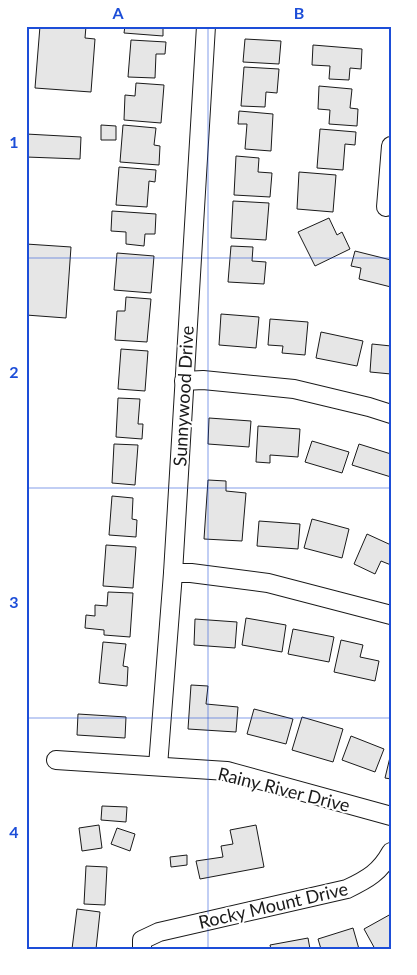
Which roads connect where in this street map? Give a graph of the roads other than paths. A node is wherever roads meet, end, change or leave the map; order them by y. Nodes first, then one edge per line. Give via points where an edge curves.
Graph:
1 (206, 26) edge
2 (391, 146) edge
3 (386, 207) dead end
4 (184, 381) junction
5 (391, 414) edge
6 (173, 573) junction
7 (391, 616) edge
8 (56, 760) dead end
9 (158, 766) junction
10 (391, 816) edge
11 (391, 852) edge
12 (142, 944) edge

1 - 4 street, Sunnywood Drive
2 - 3 street
4 - 5 street via 294,389
4 - 6 street, Sunnywood Drive
6 - 7 street via 268,583
6 - 9 street, Sunnywood Drive
8 - 9 street, Rainy River Drive
9 - 10 street, Rainy River Drive via 228,772
11 - 12 street, Rocky Mount Drive via 373,874 348,890 159,932

